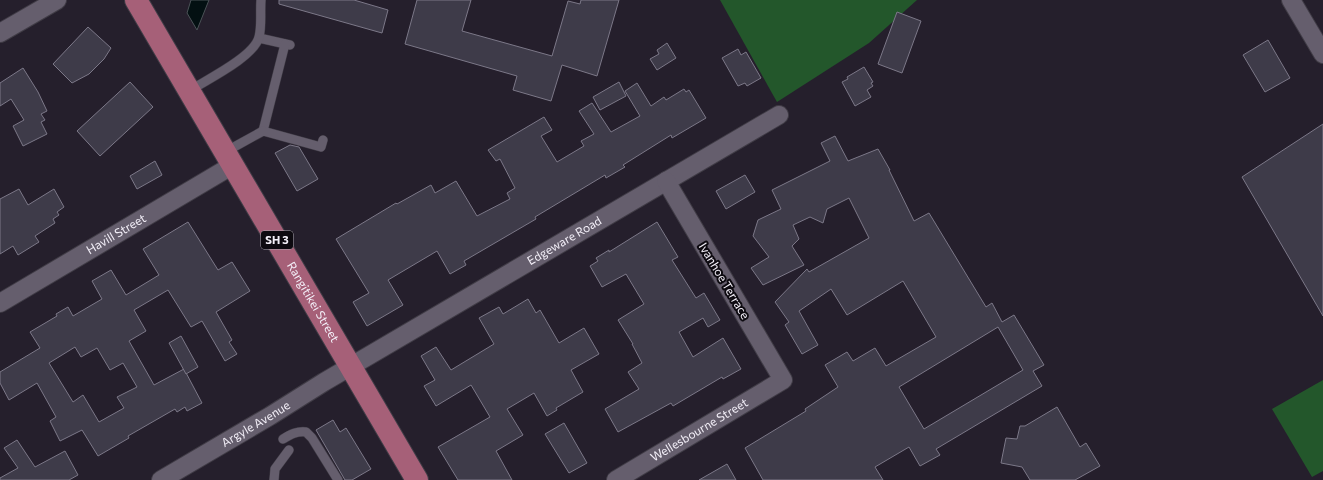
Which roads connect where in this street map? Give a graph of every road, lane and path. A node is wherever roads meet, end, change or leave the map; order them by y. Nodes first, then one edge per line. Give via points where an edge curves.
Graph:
1 (57, 0) edge
2 (136, 0) edge
3 (261, 0) edge
4 (1291, 0) edge
5 (0, 33) edge
6 (259, 38) junction
7 (1323, 54) edge
8 (189, 91) junction
9 (779, 115) dead end
10 (263, 130) junction
11 (323, 140) dead end
12 (229, 159) junction
13 (666, 181) junction
14 (0, 303) edge
15 (351, 367) junction
16 (782, 380) joint
17 (283, 439) dead end
18 (289, 450) dead end
19 (160, 480) edge
20 (274, 480) edge
21 (338, 480) edge
22 (417, 480) edge
23 (616, 480) edge

1 - 5 street
2 - 8 highway, Rangitikei Street / SH 3
3 - 6 lane
4 - 7 street
6 - 8 lane via 245,56
6 - 10 lane via 287,44
8 - 12 highway, Rangitikei Street / SH 3
9 - 13 street, Edgeware Road
10 - 11 lane via 286,134 321,147
10 - 12 lane
12 - 14 street, Havill Street
12 - 15 highway, Rangitikei Street / SH 3
13 - 15 street, Edgeware Road
13 - 16 street, Ivanhoe Terrace
15 - 19 street, Argyle Avenue
15 - 22 highway, Rangitikei Street / SH 3
16 - 23 street, Wellesbourne Street
17 - 21 lane via 306,432
18 - 20 lane via 275,469

